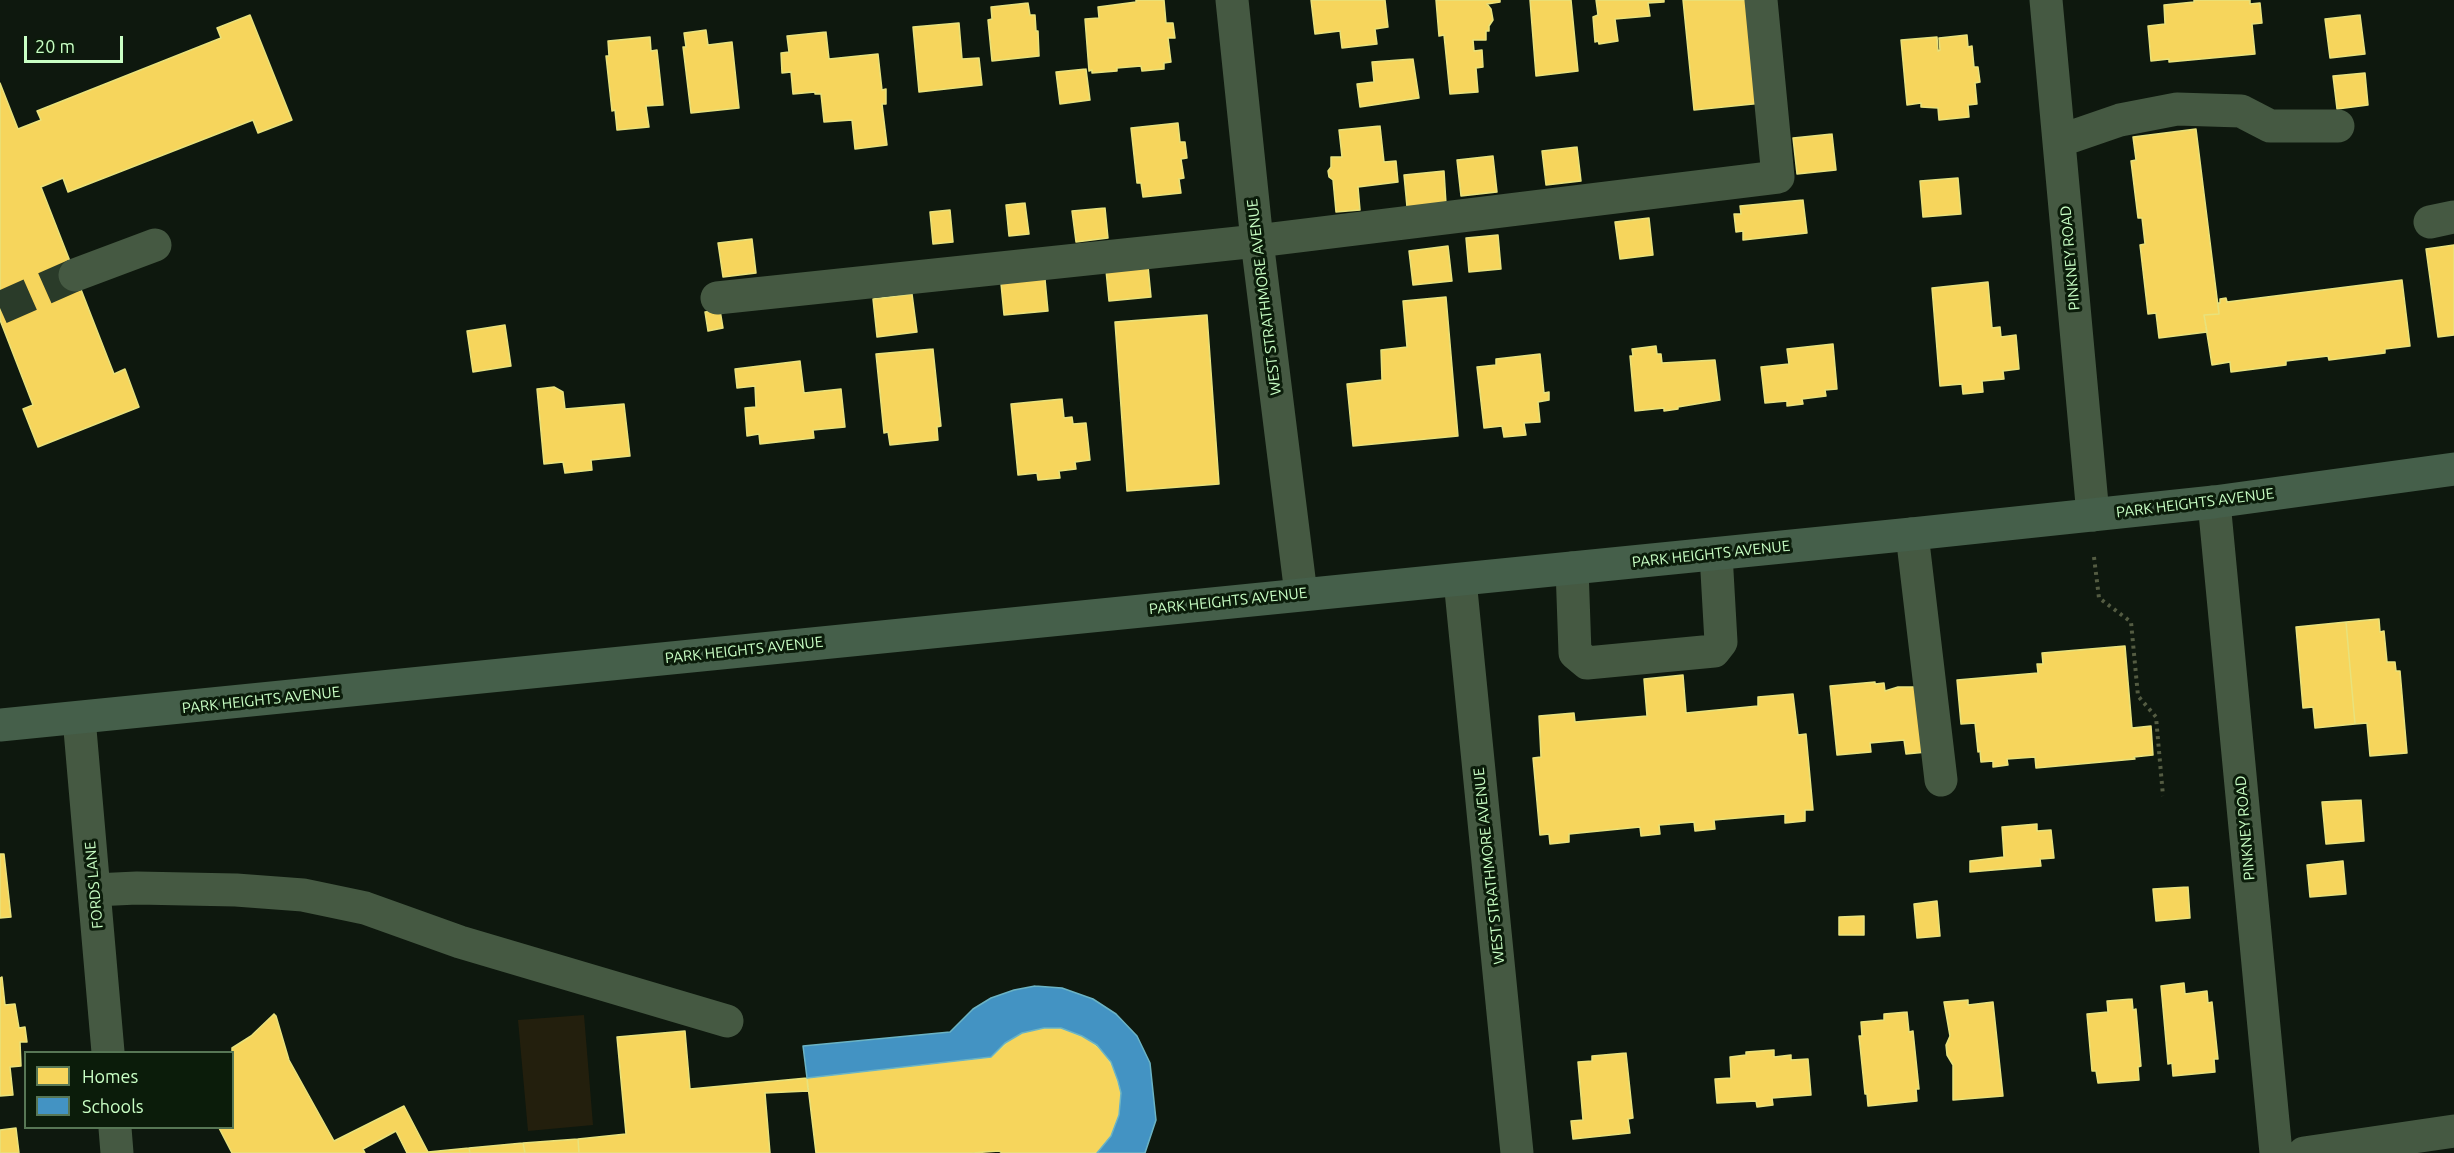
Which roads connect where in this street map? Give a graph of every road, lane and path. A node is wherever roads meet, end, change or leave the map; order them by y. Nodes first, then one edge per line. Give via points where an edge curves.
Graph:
1 (1232, 0) edge
2 (1761, 0) edge
3 (2046, 0) edge
4 (2338, 126) dead end
5 (2059, 141) junction
6 (1257, 241) junction
7 (155, 245) dead end
8 (75, 275) tunnel mouth
9 (717, 298) dead end
10 (2454, 469) edge
11 (2214, 502) junction
12 (2093, 515) junction
13 (1912, 534) junction
14 (1716, 554) junction
15 (2094, 557) dead end
16 (1572, 568) junction
17 (1460, 580) junction
18 (1301, 594) junction
19 (79, 718) junction
20 (0, 725) edge
21 (1941, 780) dead end
22 (2163, 796) dead end
23 (94, 890) junction
24 (727, 1021) dead end
25 (108, 1051) edge
26 (115, 1129) edge
27 (2454, 1131) edge
28 (117, 1153) edge
29 (1517, 1153) edge
30 (2276, 1153) edge
31 (2304, 1153) edge

1 - 6 street, WEST STRATHMORE AVENUE
2 - 6 street via 1778,177
3 - 5 street, PINKNEY ROAD
4 - 5 street via 2270,126 2241,111 2177,110 2120,120
5 - 12 street, PINKNEY ROAD
6 - 9 street
6 - 18 street, WEST STRATHMORE AVENUE
7 - 8 street
10 - 11 main road, PARK HEIGHTS AVENUE
11 - 12 main road, PARK HEIGHTS AVENUE
11 - 30 street, PINKNEY ROAD
12 - 13 main road, PARK HEIGHTS AVENUE
13 - 14 main road, PARK HEIGHTS AVENUE
13 - 21 street
14 - 16 main road, PARK HEIGHTS AVENUE
14 - 16 street via 1721,642 1714,651 1587,663 1575,653
15 - 22 path via 2098,598 2131,622 2138,696 2156,717
16 - 17 main road, PARK HEIGHTS AVENUE
17 - 18 main road, PARK HEIGHTS AVENUE
17 - 29 street, WEST STRATHMORE AVENUE
18 - 19 main road, PARK HEIGHTS AVENUE
19 - 20 main road, PARK HEIGHTS AVENUE
19 - 23 street, FORDS LANE
23 - 24 street via 236,890 303,895 365,908 460,942
23 - 25 street, FORDS LANE
26 - 28 street
27 - 31 street

